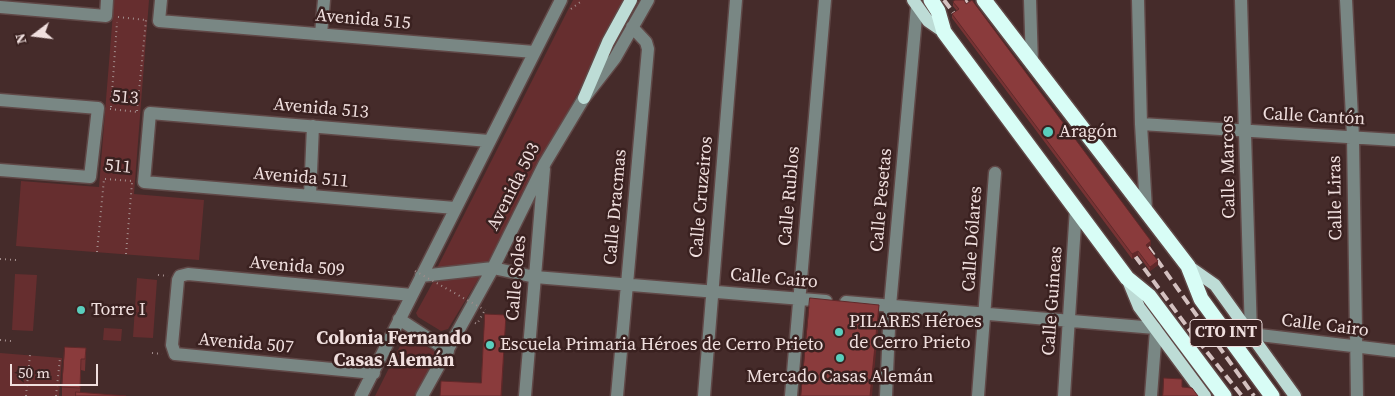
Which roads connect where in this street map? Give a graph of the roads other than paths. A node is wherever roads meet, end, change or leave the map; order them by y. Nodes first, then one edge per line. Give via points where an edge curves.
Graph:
1 (107, 0) edge
2 (161, 0) edge
3 (324, 0) edge
4 (561, 0) edge
5 (631, 0) edge
6 (648, 0) edge
7 (736, 0) edge
8 (825, 0) edge
9 (984, 0) edge
10 (1030, 0) edge
11 (1138, 0) edge
12 (1241, 0) edge
13 (1346, 0) edge
14 (920, 2) edge
15 (0, 7) edge
16 (632, 27) junction
17 (321, 34) junction
18 (534, 52) junction
19 (1032, 64) junction
20 (584, 98) junction
21 (0, 100) edge
22 (1141, 124) junction
23 (313, 126) junction
24 (1246, 131) junction
25 (1353, 137) junction
26 (1395, 140) edge
27 (490, 141) junction
28 (545, 162) junction
29 (0, 170) edge
30 (995, 173) dead end
31 (138, 182) joint
32 (310, 196) junction
33 (455, 208) junction
34 (1076, 208) junction
35 (1146, 209) junction
36 (1188, 266) junction
37 (493, 268) junction
38 (418, 273) junction
39 (535, 277) junction
40 (1128, 278) junction
41 (626, 284) junction
42 (712, 292) junction
43 (412, 295) junction
44 (798, 299) junction
45 (890, 306) junction
46 (984, 315) junction
47 (399, 319) junction
48 (1070, 322) junction
49 (1156, 329) junction
50 (1251, 334) junction
51 (1355, 348) junction
52 (448, 351) junction
53 (1395, 351) edge
54 (175, 354) joint
55 (374, 373) junction
56 (431, 382) junction
57 (360, 396) edge
58 (422, 396) edge
59 (430, 396) edge
60 (525, 396) edge
61 (617, 396) edge
62 (704, 396) edge
63 (791, 396) edge
64 (886, 396) edge
65 (978, 396) edge
66 (1064, 396) edge
67 (1151, 396) edge
68 (1205, 396) edge
69 (1224, 396) edge
70 (1272, 396) edge
71 (1295, 396) edge
72 (1357, 396) edge

1 - 15 street via 112,17
2 - 17 street, Avenida 515 via 159,21
3 - 17 street
4 - 18 street
5 - 20 main road via 608,42
6 - 16 street, Avenida 503
7 - 42 street, Calle Cruzeiros
8 - 44 street, Calle Rublos
9 - 19 highway, CTO INT
10 - 19 street
11 - 22 street
12 - 24 street, Calle Marcos
13 - 25 street, Calle Liras
14 - 34 highway, CTO INT via 938,11 944,32
14 - 45 street, Calle Pesetas
16 - 20 street, Avenida 503 via 615,58
16 - 41 street, Calle Dracmas via 648,49
17 - 18 street, Avenida 515
18 - 27 street
19 - 35 highway, CTO INT
20 - 28 street, Avenida 503
21 - 29 street via 104,109 90,177
22 - 24 street, Calle Cantón
22 - 35 street
23 - 27 street, Avenida 513
23 - 31 street, Avenida 513 via 150,113
23 - 32 street
24 - 25 street, Calle Cantón
24 - 50 street, Calle Marcos
25 - 26 street, Calle Cantón
25 - 51 street, Calle Liras
27 - 33 street
28 - 37 street, Avenida 503
28 - 39 street, Calle Soles
30 - 46 street, Calle Dólares
31 - 32 street, Avenida 511
32 - 33 street, Avenida 511
33 - 38 street
34 - 40 highway, CTO INT
34 - 48 street, Calle Guineas
35 - 36 highway, CTO INT
36 - 50 main road, CTO INT via 1215,285
36 - 70 highway, CTO INT via 1201,299
37 - 38 street, Calle Cairo
37 - 39 street, Calle Cairo
37 - 52 street, Avenida 503
38 - 43 street
39 - 41 street, Calle Cairo
39 - 60 street, Calle Soles
40 - 49 main road, CTO INT via 1139,307
40 - 69 highway, CTO INT via 1149,296
41 - 42 street, Calle Cairo
41 - 61 street, Calle Dracmas
42 - 44 street, Calle Cairo
42 - 62 street, Calle Cruzeiros
43 - 47 street
43 - 54 street, Avenida 509 via 188,274 180,276 177,284 172,345
44 - 45 street, Calle Cairo
44 - 63 street, Calle Rublos
45 - 46 street, Calle Cairo
45 - 64 street, Calle Pesetas
46 - 48 street, Calle Cairo
46 - 65 street, Calle Dólares
47 - 52 street
47 - 55 street
48 - 49 street, Calle Cairo
48 - 66 street, Calle Guineas
49 - 67 street
49 - 68 main road, CTO INT
50 - 51 street, Calle Cairo
50 - 71 main road, CTO INT
51 - 53 street, Calle Cairo
51 - 72 street, Calle Liras
52 - 56 street, Avenida 503
54 - 55 street, Avenida 507
55 - 57 street
56 - 58 street, Avenida 503
56 - 59 street

